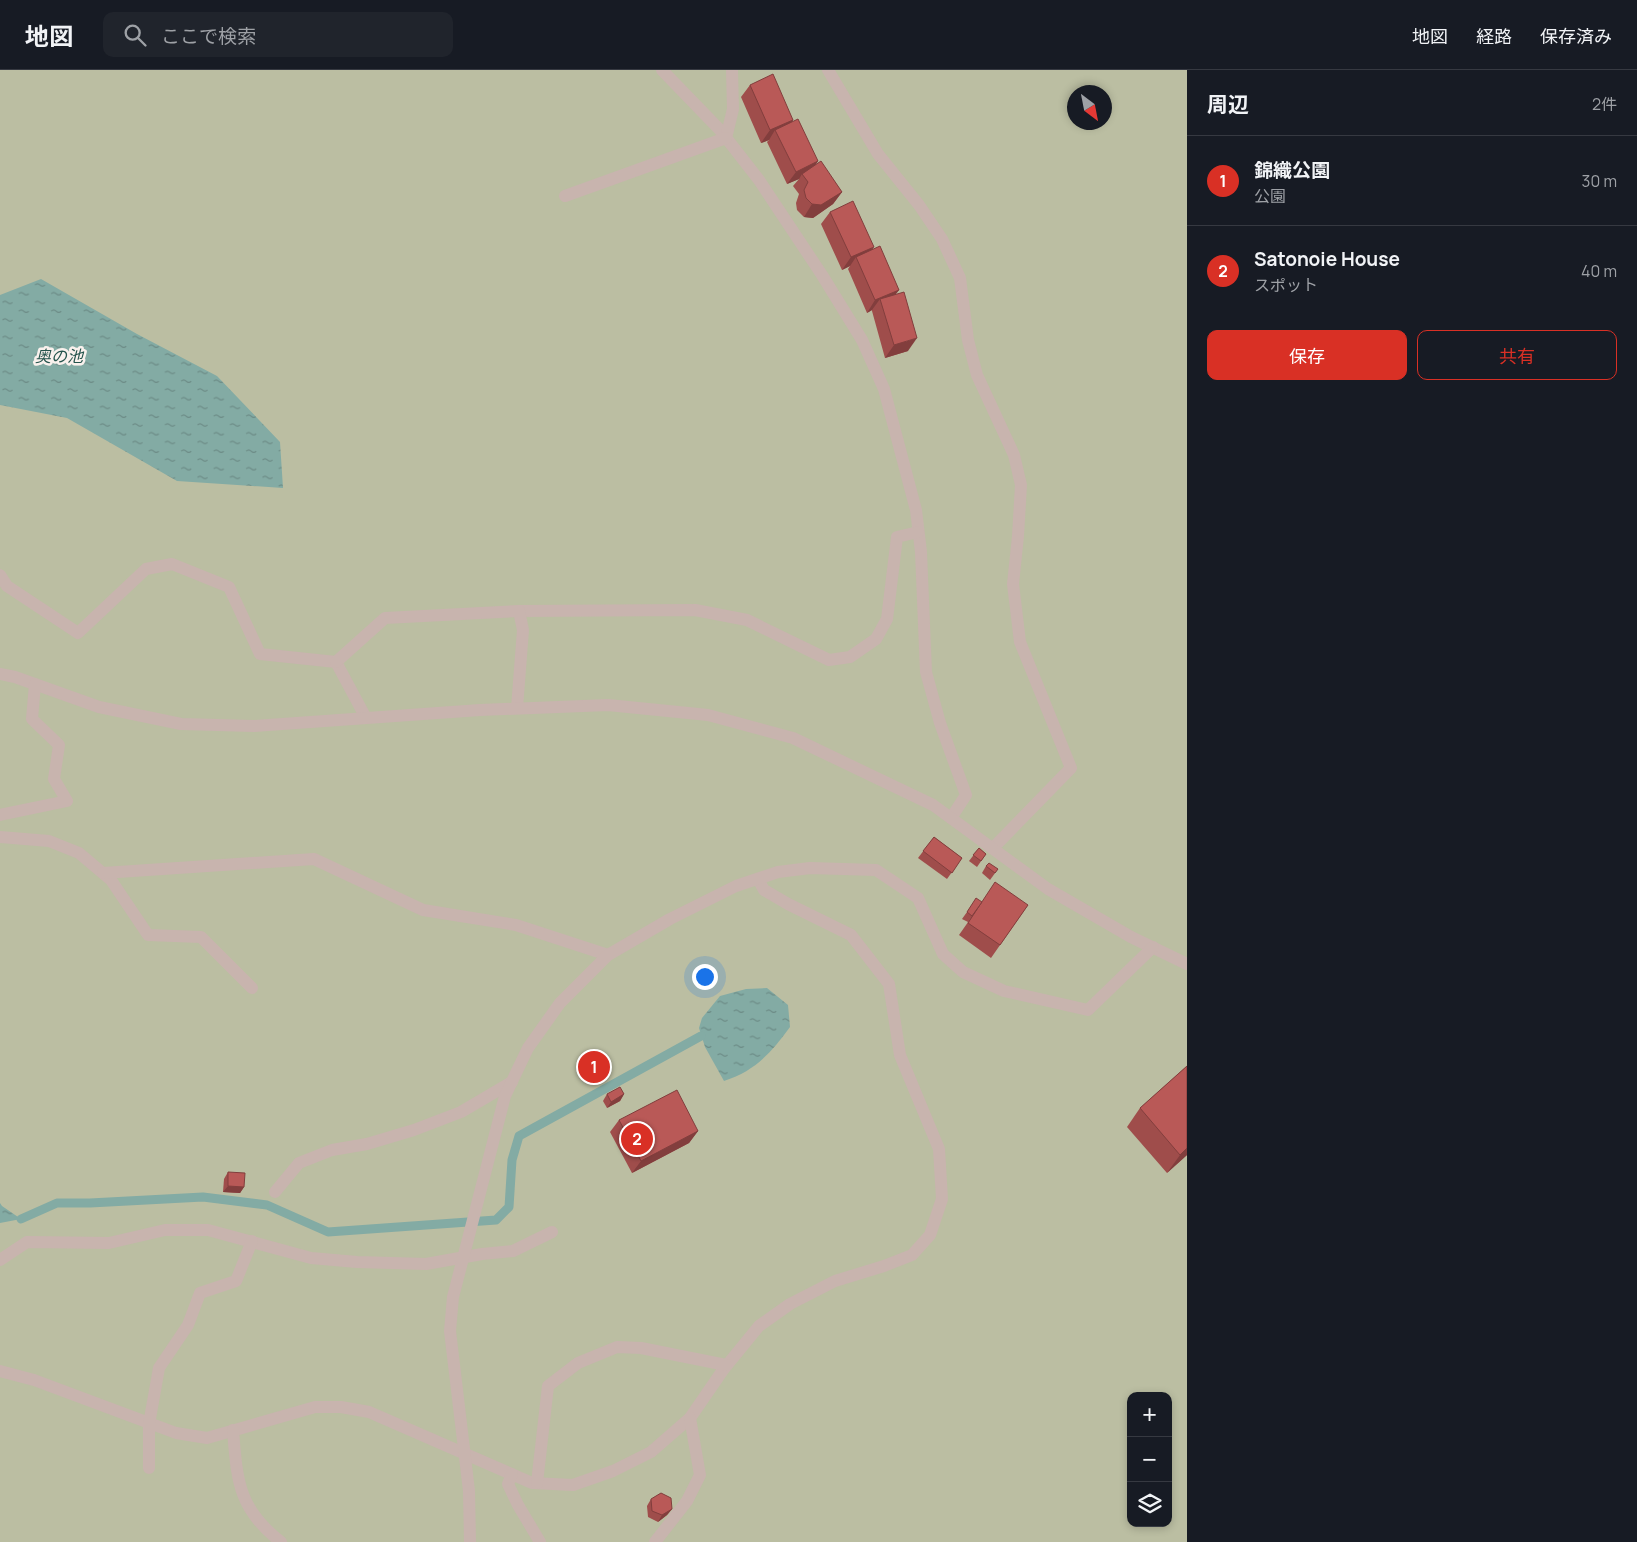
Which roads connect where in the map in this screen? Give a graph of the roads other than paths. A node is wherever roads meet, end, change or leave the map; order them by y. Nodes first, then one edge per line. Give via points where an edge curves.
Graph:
1 (662, 70) edge
2 (732, 70) edge
3 (828, 70) edge
4 (726, 138) junction
5 (565, 196) dead end
6 (918, 532) junction
7 (0, 575) edge
8 (519, 611) junction
9 (336, 662) junction
10 (0, 674) edge
11 (35, 684) junction
12 (517, 708) junction
13 (366, 718) junction
14 (0, 815) edge
15 (951, 818) junction
16 (0, 838) edge
17 (992, 848) junction
18 (103, 874) junction
19 (758, 879) junction
20 (1153, 947) junction
21 (608, 955) junction
22 (1187, 964) edge
23 (252, 988) dead end
24 (512, 1082) junction
25 (275, 1192) dead end
26 (552, 1232) dead end
27 (252, 1241) junction
28 (463, 1258) junction
29 (0, 1260) edge
30 (726, 1365) junction
31 (0, 1371) edge
32 (690, 1418) junction
33 (149, 1424) junction
34 (233, 1430) junction
35 (464, 1454) junction
36 (149, 1468) dead end
37 (512, 1474) junction
38 (537, 1483) junction
39 (281, 1542) edge
40 (470, 1542) edge
41 (540, 1542) edge
42 (655, 1542) edge

1 - 4 street
2 - 4 street via 733,109
3 - 17 street via 878,154 942,239 960,278 968,340 977,375 1014,455 1021,486 1013,584 1020,642 1070,768
4 - 5 street
4 - 6 street via 759,180 862,340 884,389 916,510
6 - 8 street via 897,537 887,619 876,639 850,657 829,660 747,620 695,610
6 - 15 street via 926,672 966,795
7 - 9 street via 7,586 78,633 146,569 172,564 229,587 260,654
8 - 9 street via 385,618
8 - 12 street via 523,630
9 - 13 street
10 - 11 street
11 - 13 street via 99,708 181,724 254,726
11 - 14 street via 32,719 59,745 54,779 67,801
12 - 13 street
12 - 15 street via 608,705 708,715 793,738 933,805
15 - 17 street
16 - 18 street via 49,841 78,853
17 - 20 street via 1048,889
18 - 21 street via 314,859 423,910 516,925
18 - 23 street via 111,880 148,935 201,937
19 - 20 street via 778,872 810,868 876,870 918,898 943,954 963,972 1004,991 1088,1010
19 - 21 street via 736,886 670,919
19 - 30 street via 764,890 851,935 890,984 900,1055 939,1149 942,1199 930,1235 912,1255 835,1281 790,1304 759,1326
20 - 22 street
21 - 24 street via 560,1003 528,1048
24 - 25 street via 461,1112 414,1130 368,1144 332,1150 299,1162
24 - 28 street via 505,1096
26 - 28 street via 513,1251
27 - 28 street via 311,1258 357,1262 426,1264
27 - 29 street via 208,1230 165,1230 109,1243 27,1242
27 - 33 street via 236,1281 200,1294 188,1325 159,1368
28 - 35 street via 453,1297 450,1331
30 - 32 street
30 - 38 street via 641,1348 617,1347 578,1362 548,1386
31 - 33 street via 34,1380
32 - 38 street via 651,1452 613,1471 573,1485
32 - 42 street via 700,1475 687,1500
33 - 34 street via 207,1438
33 - 36 street
34 - 35 street via 314,1408 341,1407 369,1412
34 - 39 street via 236,1474 246,1504
35 - 37 street
35 - 40 street
37 - 38 street
37 - 41 street via 508,1484

